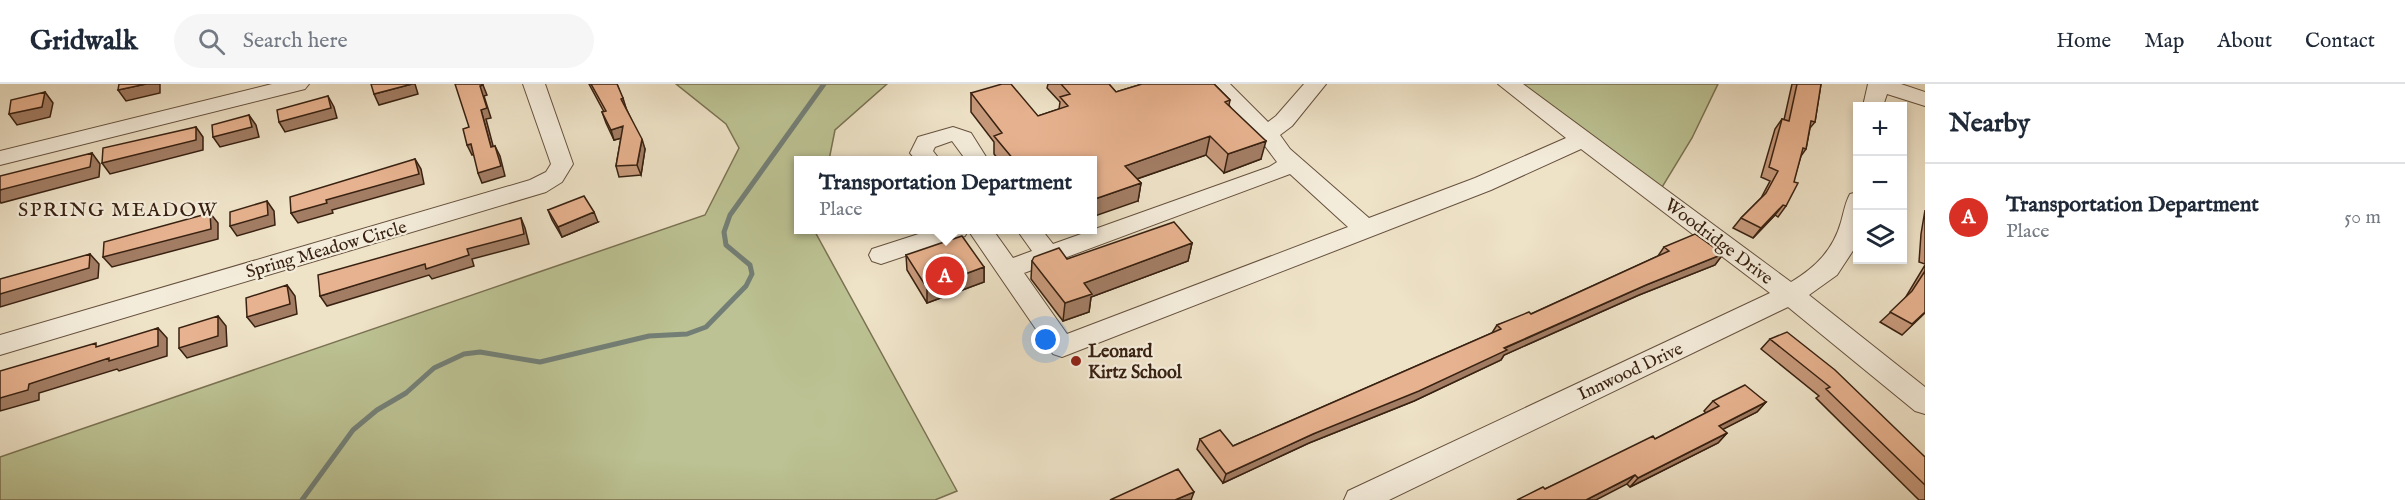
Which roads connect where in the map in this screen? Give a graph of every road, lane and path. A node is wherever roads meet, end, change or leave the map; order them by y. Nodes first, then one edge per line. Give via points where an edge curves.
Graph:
1 (298, 84) edge
2 (534, 84) edge
3 (1218, 84) edge
4 (1315, 84) edge
5 (1509, 84) edge
6 (1879, 84) edge
7 (1925, 99) edge
8 (1874, 102) edge
9 (1267, 133) junction
10 (1583, 139) junction
11 (924, 156) edge
12 (976, 156) edge
13 (0, 158) edge
14 (1293, 162) junction
15 (1855, 210) edge
16 (1366, 229) junction
17 (944, 234) edge
18 (983, 234) edge
19 (1032, 234) edge
20 (881, 255) dead end
21 (1048, 255) junction
22 (1008, 269) junction
23 (1789, 294) junction
24 (0, 345) edge
25 (1925, 404) edge
26 (1359, 500) edge

1 - 13 street
2 - 24 street, Spring Meadow Circle via 562,164 554,177 538,186
3 - 9 street
4 - 9 street via 1284,121
5 - 10 street, Woodridge Drive
6 - 7 street
6 - 8 street
9 - 14 street
10 - 16 street via 1483,184
10 - 23 street, Woodridge Drive
11 - 12 street via 921,153 926,142 955,134 967,140
14 - 16 street
14 - 21 street via 1277,172
15 - 23 street, Innwood Drive via 1850,237 1841,254 1816,280
16 - 22 street via 1062,347
17 - 20 street
18 - 22 street
19 - 21 street
21 - 22 street
23 - 25 street, Woodridge Drive
23 - 26 street, Innwood Drive

